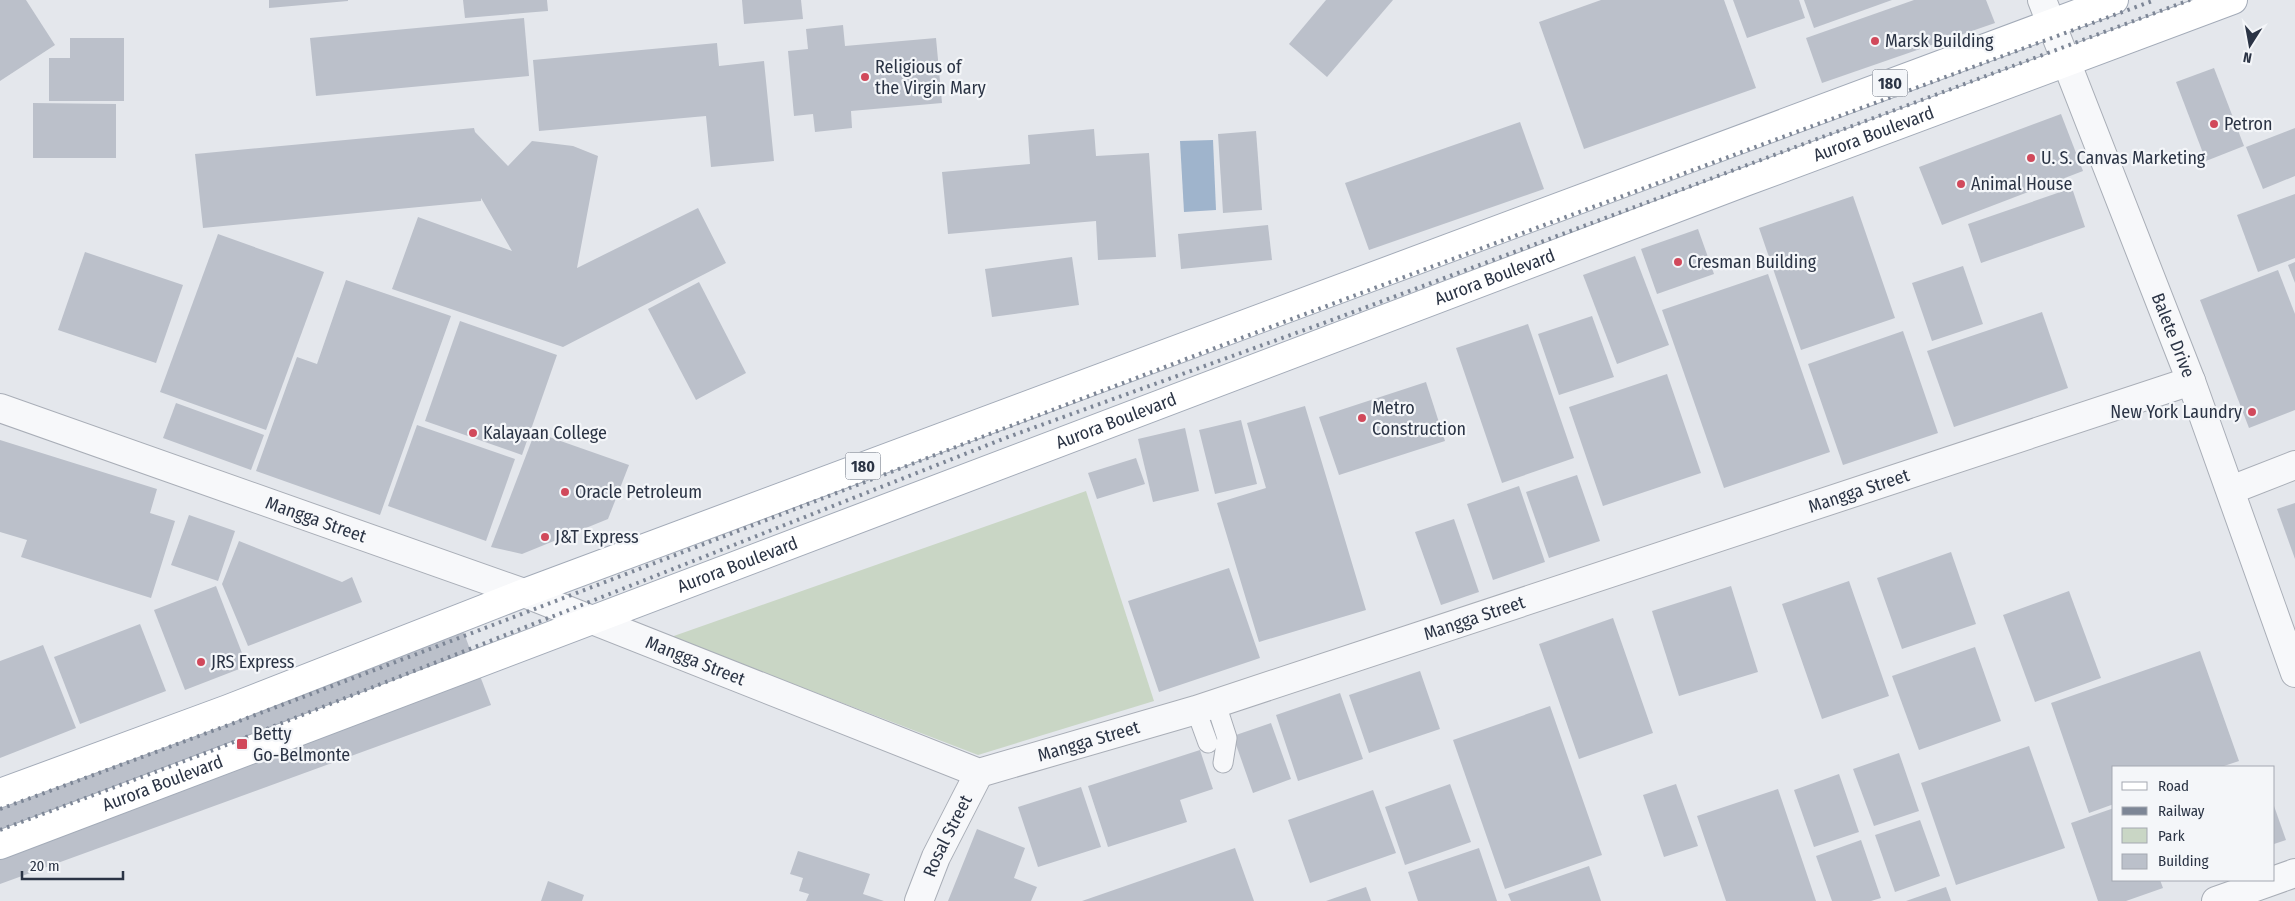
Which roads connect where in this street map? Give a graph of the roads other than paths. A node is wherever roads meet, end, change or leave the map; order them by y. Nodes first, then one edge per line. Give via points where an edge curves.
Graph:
1 (2114, 0) edge
2 (2233, 0) edge
3 (2046, 12) edge
4 (2066, 62) junction
5 (2191, 381) junction
6 (0, 408) edge
7 (2295, 465) edge
8 (2231, 490) junction
9 (524, 593) junction
10 (592, 621) junction
11 (2295, 673) edge
12 (1206, 707) junction
13 (1208, 743) dead end
14 (1224, 763) dead end
15 (979, 773) junction
16 (0, 793) edge
17 (0, 845) edge
18 (2295, 873) edge
19 (2275, 880) edge
20 (2272, 881) edge
21 (919, 901) edge
22 (2216, 901) edge

1 - 3 main road, 180
2 - 4 main road, Aurora Boulevard / 180
3 - 4 street, Balete Drive
3 - 9 main road, 180
4 - 5 street, Balete Drive
4 - 10 main road, Aurora Boulevard / 180
5 - 8 street, Balete Drive
5 - 12 street, Mangga Street
6 - 9 street, Mangga Street
7 - 8 street
8 - 11 street, Balete Drive
9 - 10 street, Mangga Street
9 - 16 main road, 180 via 228,709
10 - 15 street, Mangga Street
10 - 17 main road, Aurora Boulevard / 180
12 - 13 lane
12 - 14 lane via 1226,738
12 - 15 street, Mangga Street
15 - 21 street, Rosal Street via 936,857
18 - 19 street
20 - 22 street

